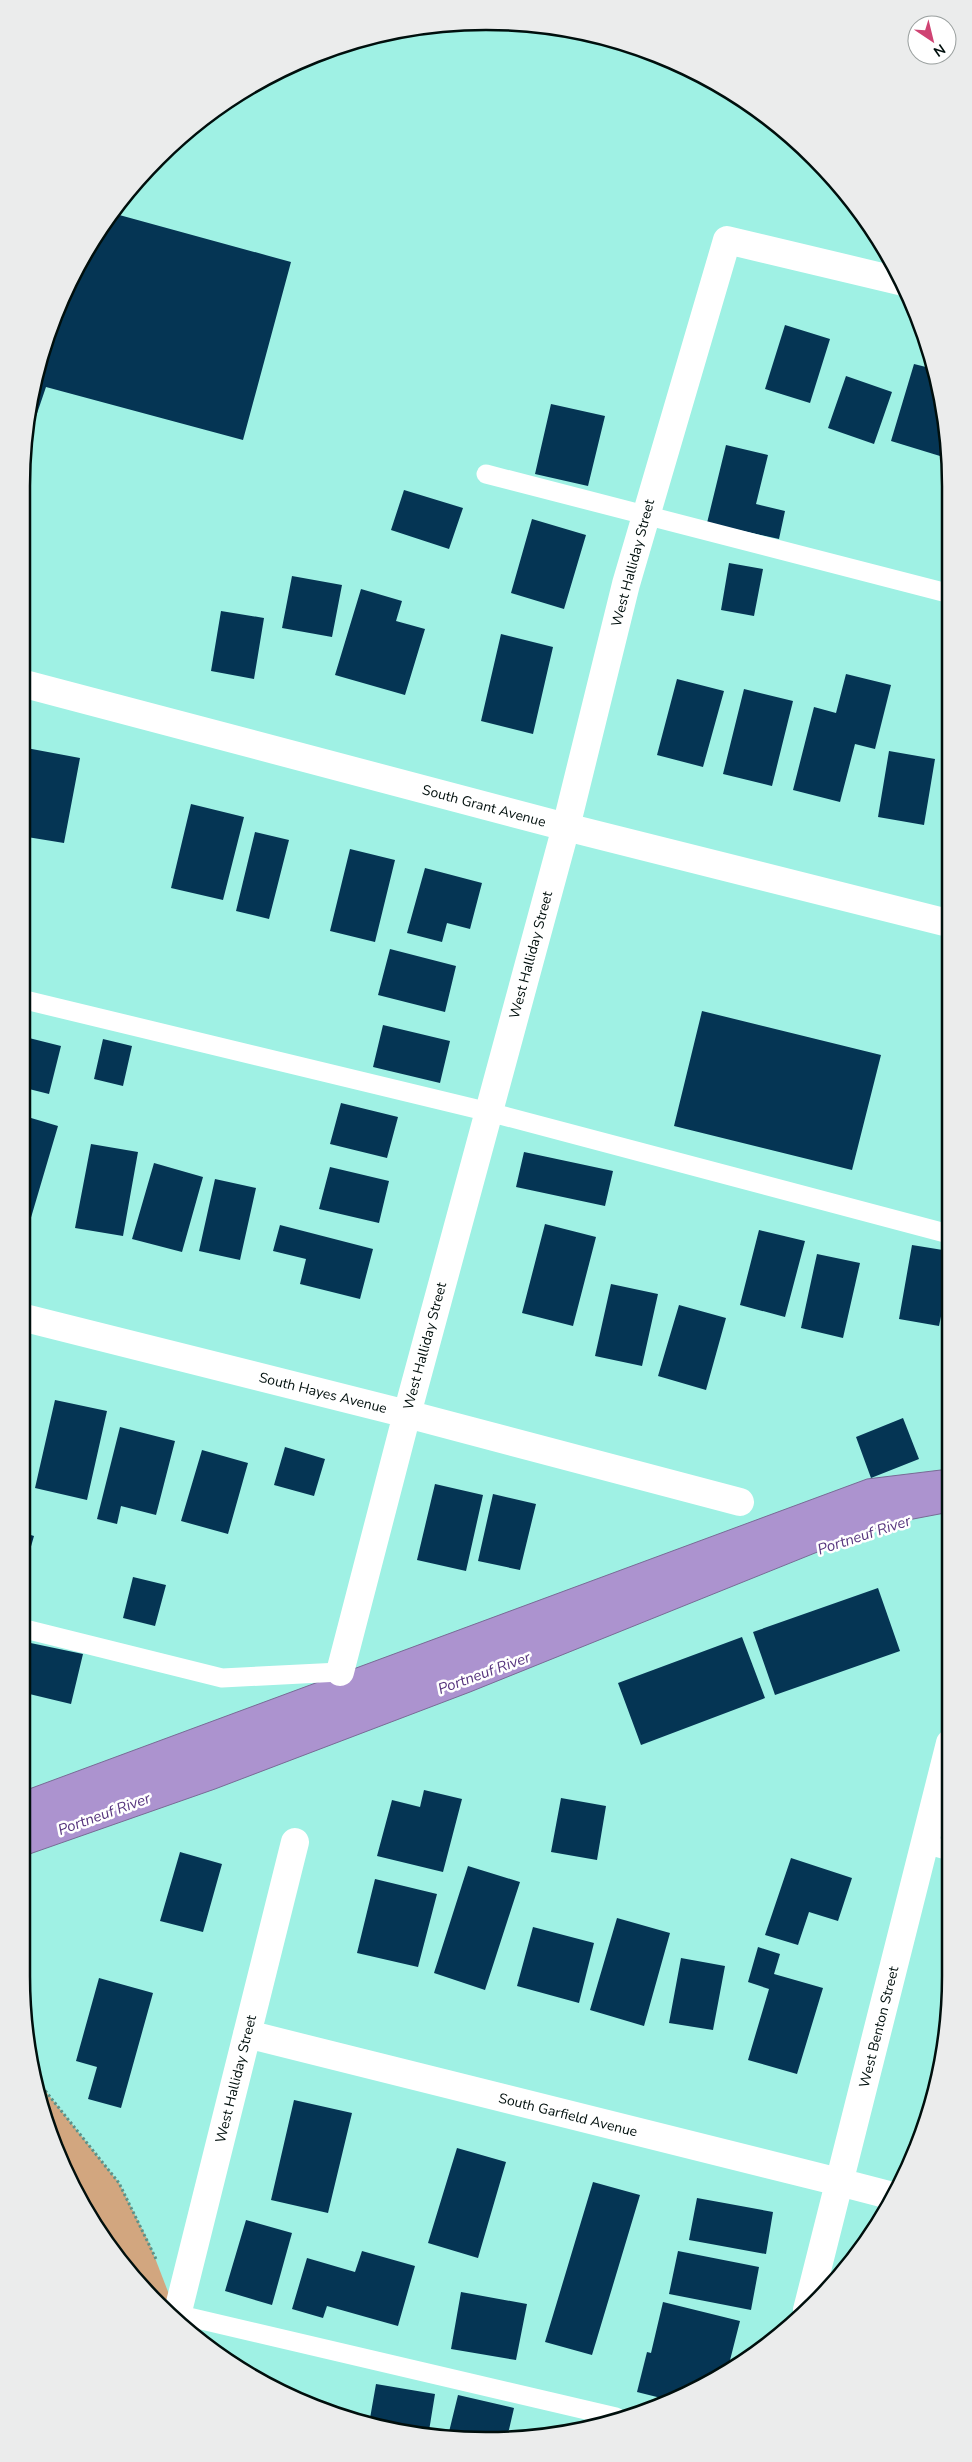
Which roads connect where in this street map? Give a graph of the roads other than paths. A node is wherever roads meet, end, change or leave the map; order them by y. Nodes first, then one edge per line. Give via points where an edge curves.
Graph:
1 (893, 279) edge
2 (486, 474) dead end
3 (646, 516) junction
4 (942, 592) edge
5 (30, 685) edge
6 (566, 828) junction
7 (942, 922) edge
8 (30, 1001) edge
9 (489, 1112) junction
10 (942, 1232) edge
11 (30, 1320) edge
12 (407, 1414) junction
13 (740, 1502) dead end
14 (30, 1630) edge
15 (340, 1672) joint
16 (942, 1813) edge
17 (295, 1842) dead end
18 (938, 1848) edge
19 (247, 2034) junction
20 (839, 2182) junction
21 (886, 2194) edge
22 (811, 2295) edge
23 (178, 2312) edge
24 (182, 2316) edge
25 (608, 2415) edge

1 - 3 street, West Halliday Street via 728,240
2 - 3 lane
3 - 4 lane
3 - 6 street, West Halliday Street
5 - 6 street, South Grant Avenue
6 - 7 street, South Grant Avenue
6 - 9 street, West Halliday Street
8 - 9 lane
9 - 10 lane
9 - 12 street, West Halliday Street
11 - 12 street, South Hayes Avenue
12 - 13 street, South Hayes Avenue
12 - 15 street, West Halliday Street
14 - 15 lane via 222,1678
16 - 18 street, West Benton Street
17 - 19 street, West Halliday Street
18 - 20 street, West Benton Street
19 - 20 street, South Garfield Avenue
19 - 23 street, West Halliday Street
20 - 21 street, South Garfield Avenue
20 - 22 street, West Benton Street
24 - 25 lane

